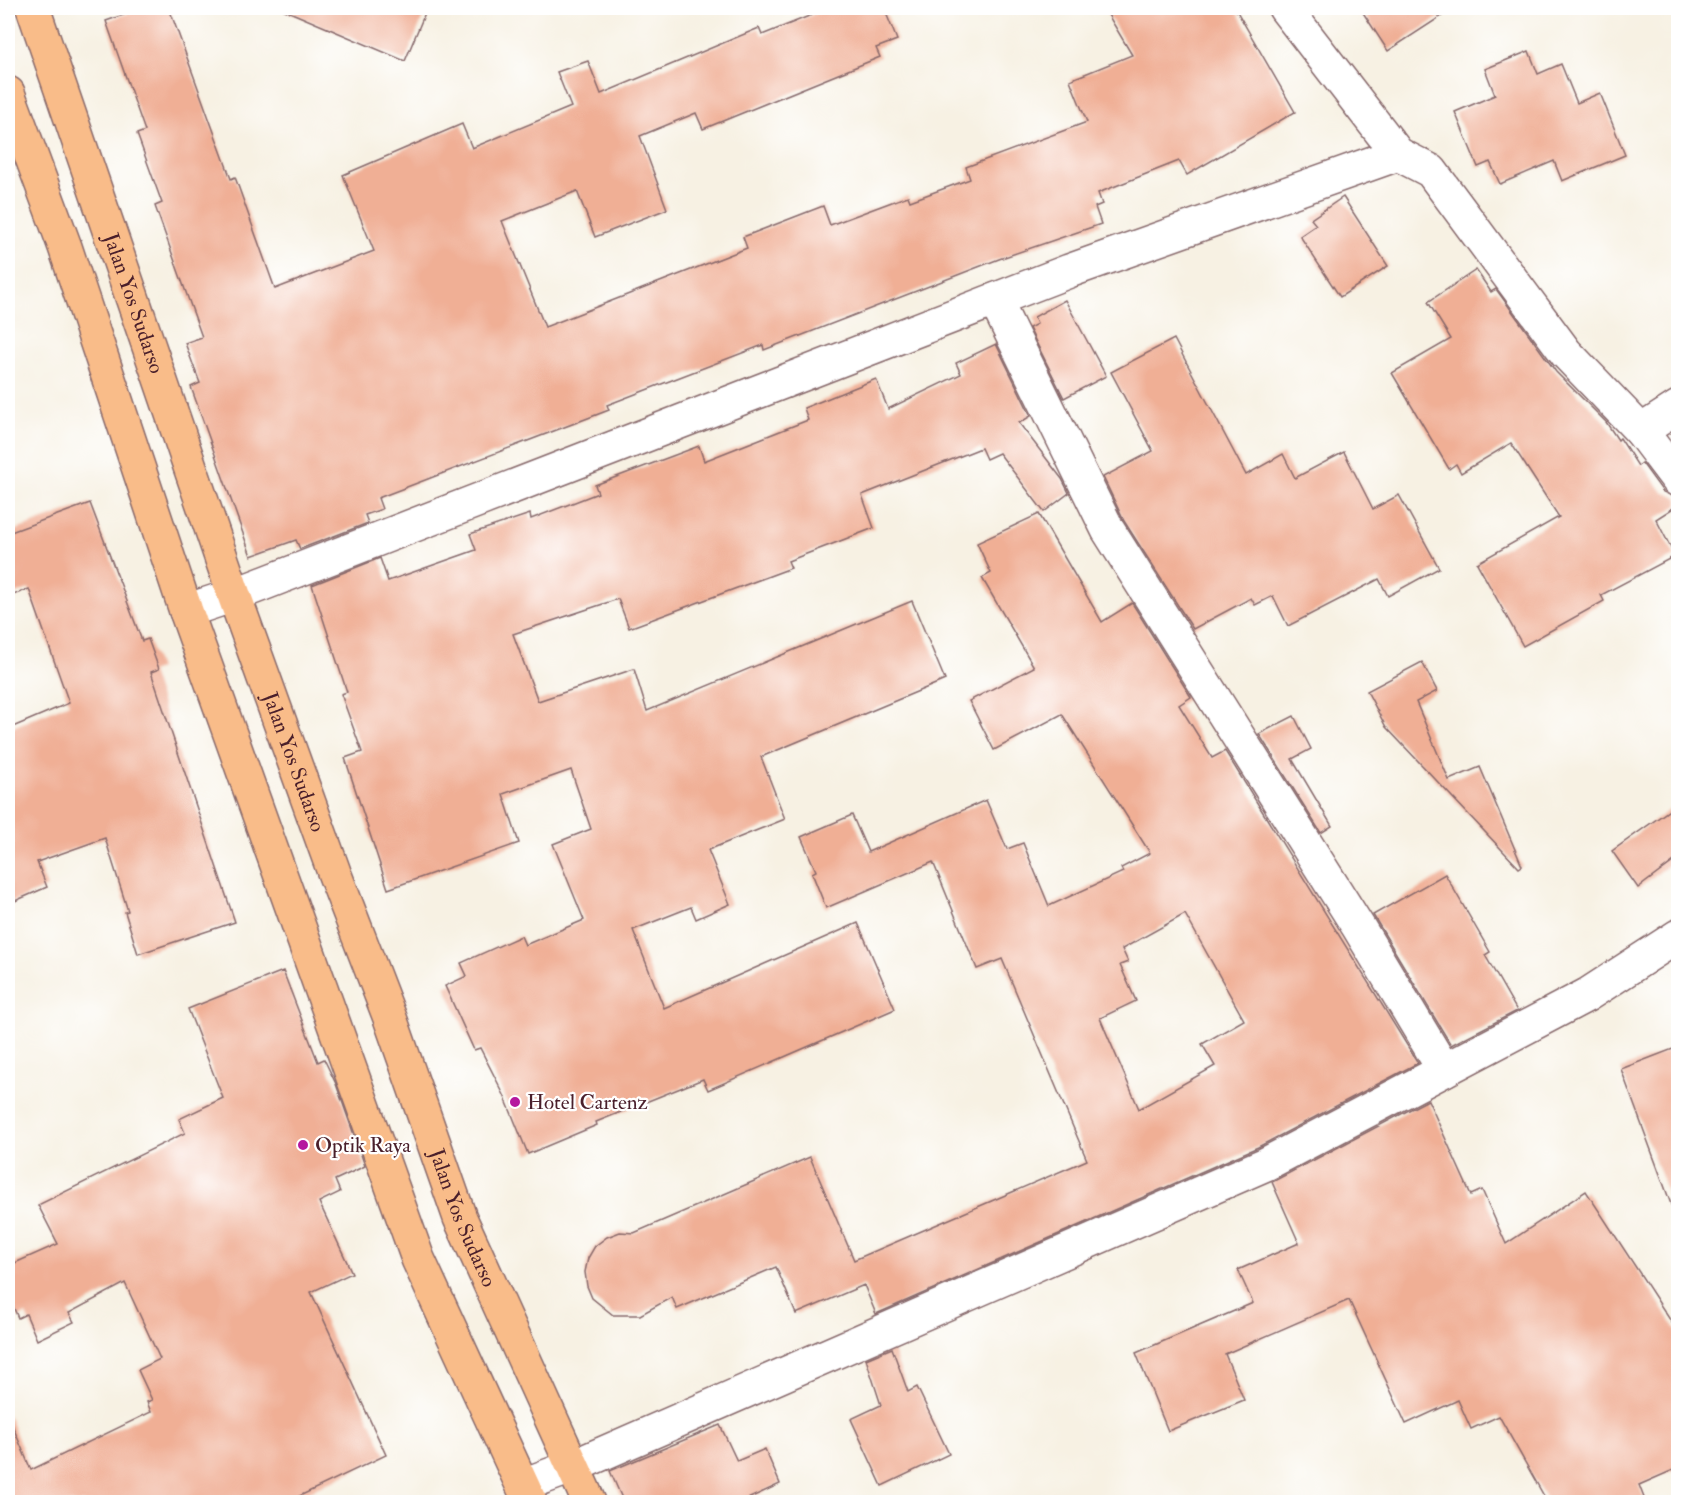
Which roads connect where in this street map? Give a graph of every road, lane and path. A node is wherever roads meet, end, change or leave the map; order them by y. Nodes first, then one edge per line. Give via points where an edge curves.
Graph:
1 (33, 8) edge
2 (1285, 8) edge
3 (8, 93) edge
4 (70, 118) junction
5 (22, 134) junction
6 (1398, 154) junction
7 (110, 230) junction
8 (65, 247) junction
9 (995, 300) junction
10 (149, 345) junction
11 (103, 361) junction
12 (1678, 407) edge
13 (1641, 431) junction
14 (1678, 480) edge
15 (234, 595) junction
16 (186, 611) junction
17 (1678, 936) edge
18 (1444, 1070) junction
19 (574, 1466) junction
20 (526, 1494) edge
21 (589, 1503) edge

1 - 4 highway, Jalan Yos Sudarso
2 - 6 street
3 - 5 highway
4 - 5 highway
4 - 7 highway, Jalan Yos Sudarso
5 - 8 highway
6 - 9 street
6 - 13 street via 1431,171 1566,353
7 - 8 highway
7 - 10 highway, Jalan Yos Sudarso
8 - 11 highway
9 - 15 street
9 - 18 street via 1108,530
10 - 11 highway
10 - 15 highway, Jalan Yos Sudarso
11 - 16 highway
12 - 13 street
13 - 14 street
15 - 16 street
15 - 19 highway, Jalan Yos Sudarso via 460,1218
16 - 20 highway via 418,1259
17 - 18 street via 1587,995
18 - 19 street via 1266,1164
19 - 20 street
19 - 21 highway, Jalan Yos Sudarso

